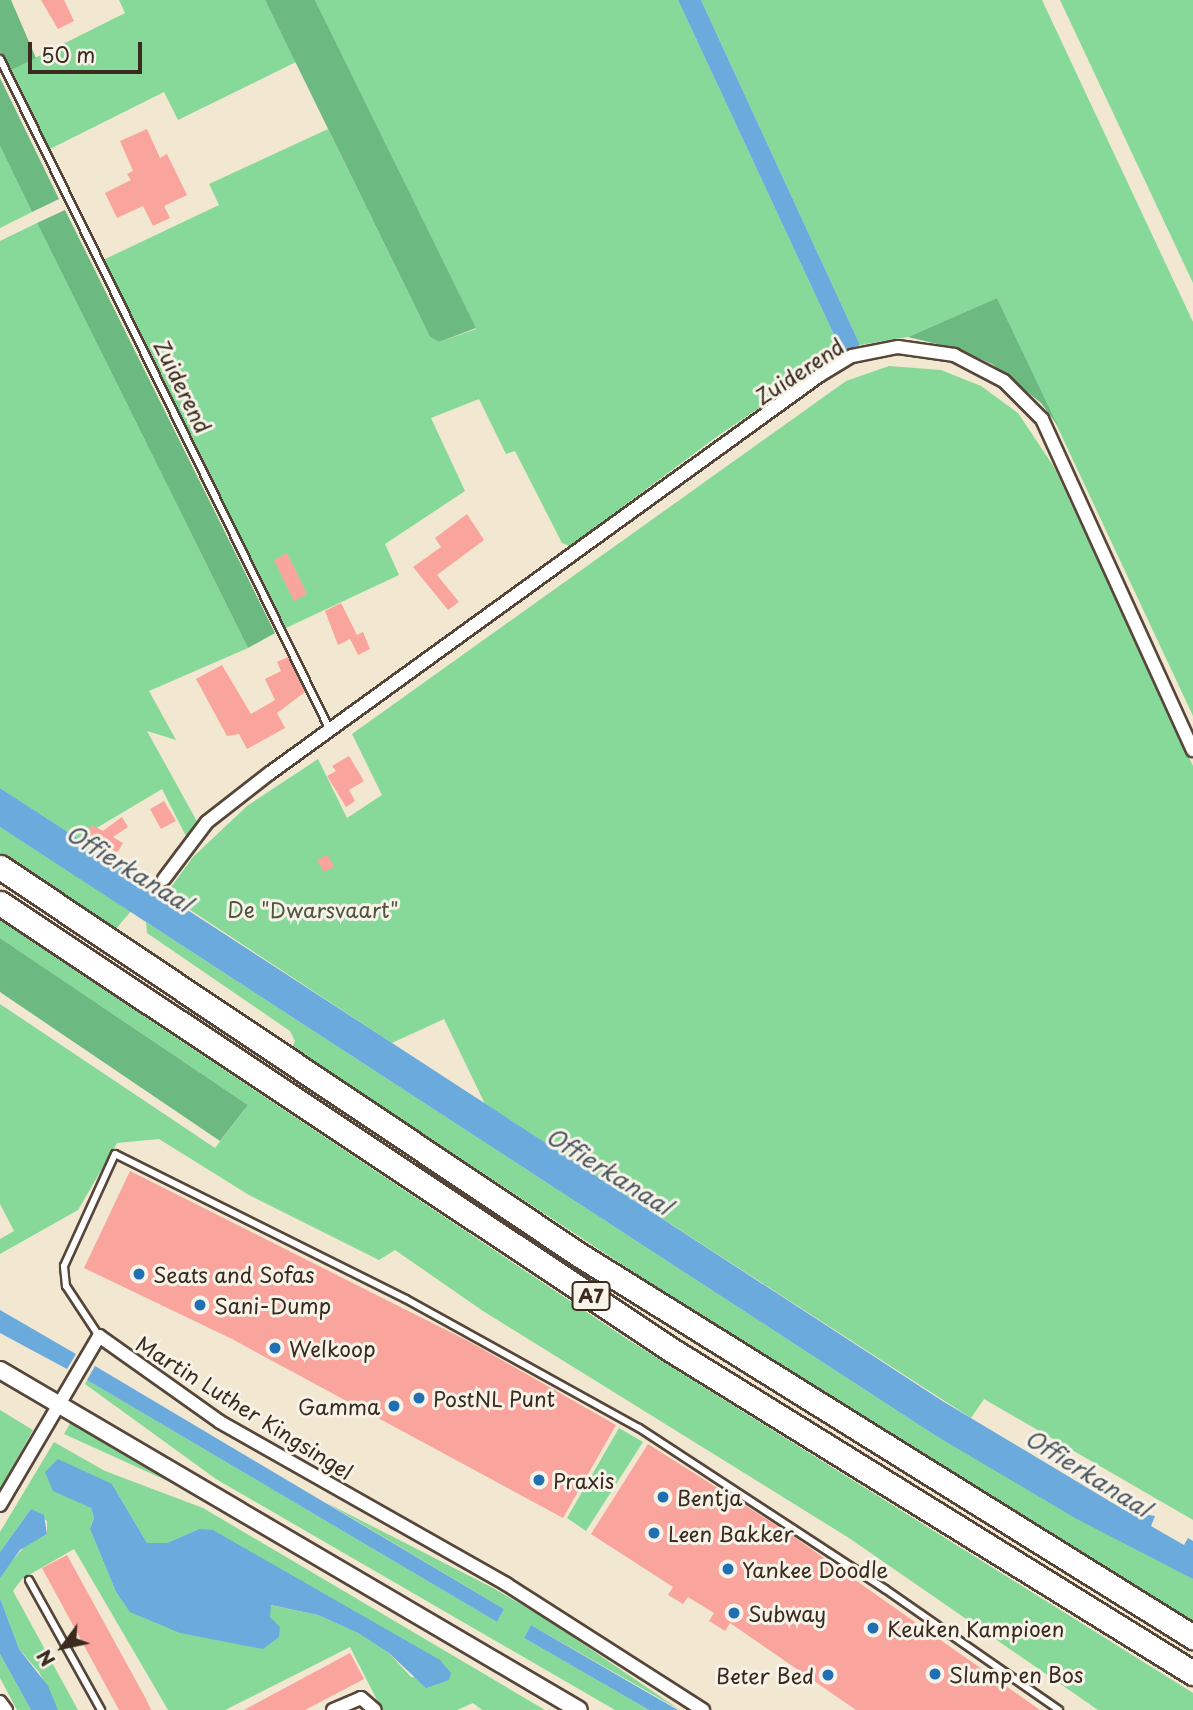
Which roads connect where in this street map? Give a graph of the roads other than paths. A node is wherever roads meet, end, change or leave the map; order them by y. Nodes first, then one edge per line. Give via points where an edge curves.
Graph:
1 (0, 59) edge
2 (330, 730) junction
3 (1193, 750) edge
4 (0, 867) edge
5 (164, 879) dead end
6 (0, 903) edge
7 (99, 1336) junction
8 (0, 1370) edge
9 (60, 1406) junction
10 (0, 1505) edge
11 (29, 1580) dead end
12 (1193, 1637) edge
13 (1193, 1673) edge
14 (0, 1702) edge
15 (6, 1710) edge
16 (101, 1710) edge
17 (333, 1710) edge
18 (375, 1710) edge
19 (579, 1710) edge
20 (703, 1710) edge
21 (1059, 1710) edge

1 - 2 lane, Zuiderend
2 - 3 street, Zuiderend via 820,375 852,356 898,347 954,355 1004,380 1042,419
2 - 5 street, Zuiderend via 207,822
4 - 12 highway, A7 via 578,1254
6 - 13 highway, A7 via 670,1349
7 - 9 street
7 - 20 street, Martin Luther Kingsingel via 220,1422 506,1584
7 - 21 lane via 66,1286 64,1266 116,1154 406,1299 639,1428
8 - 9 street
9 - 10 street
9 - 19 street
11 - 16 lane
14 - 15 street
17 - 18 street via 361,1698

